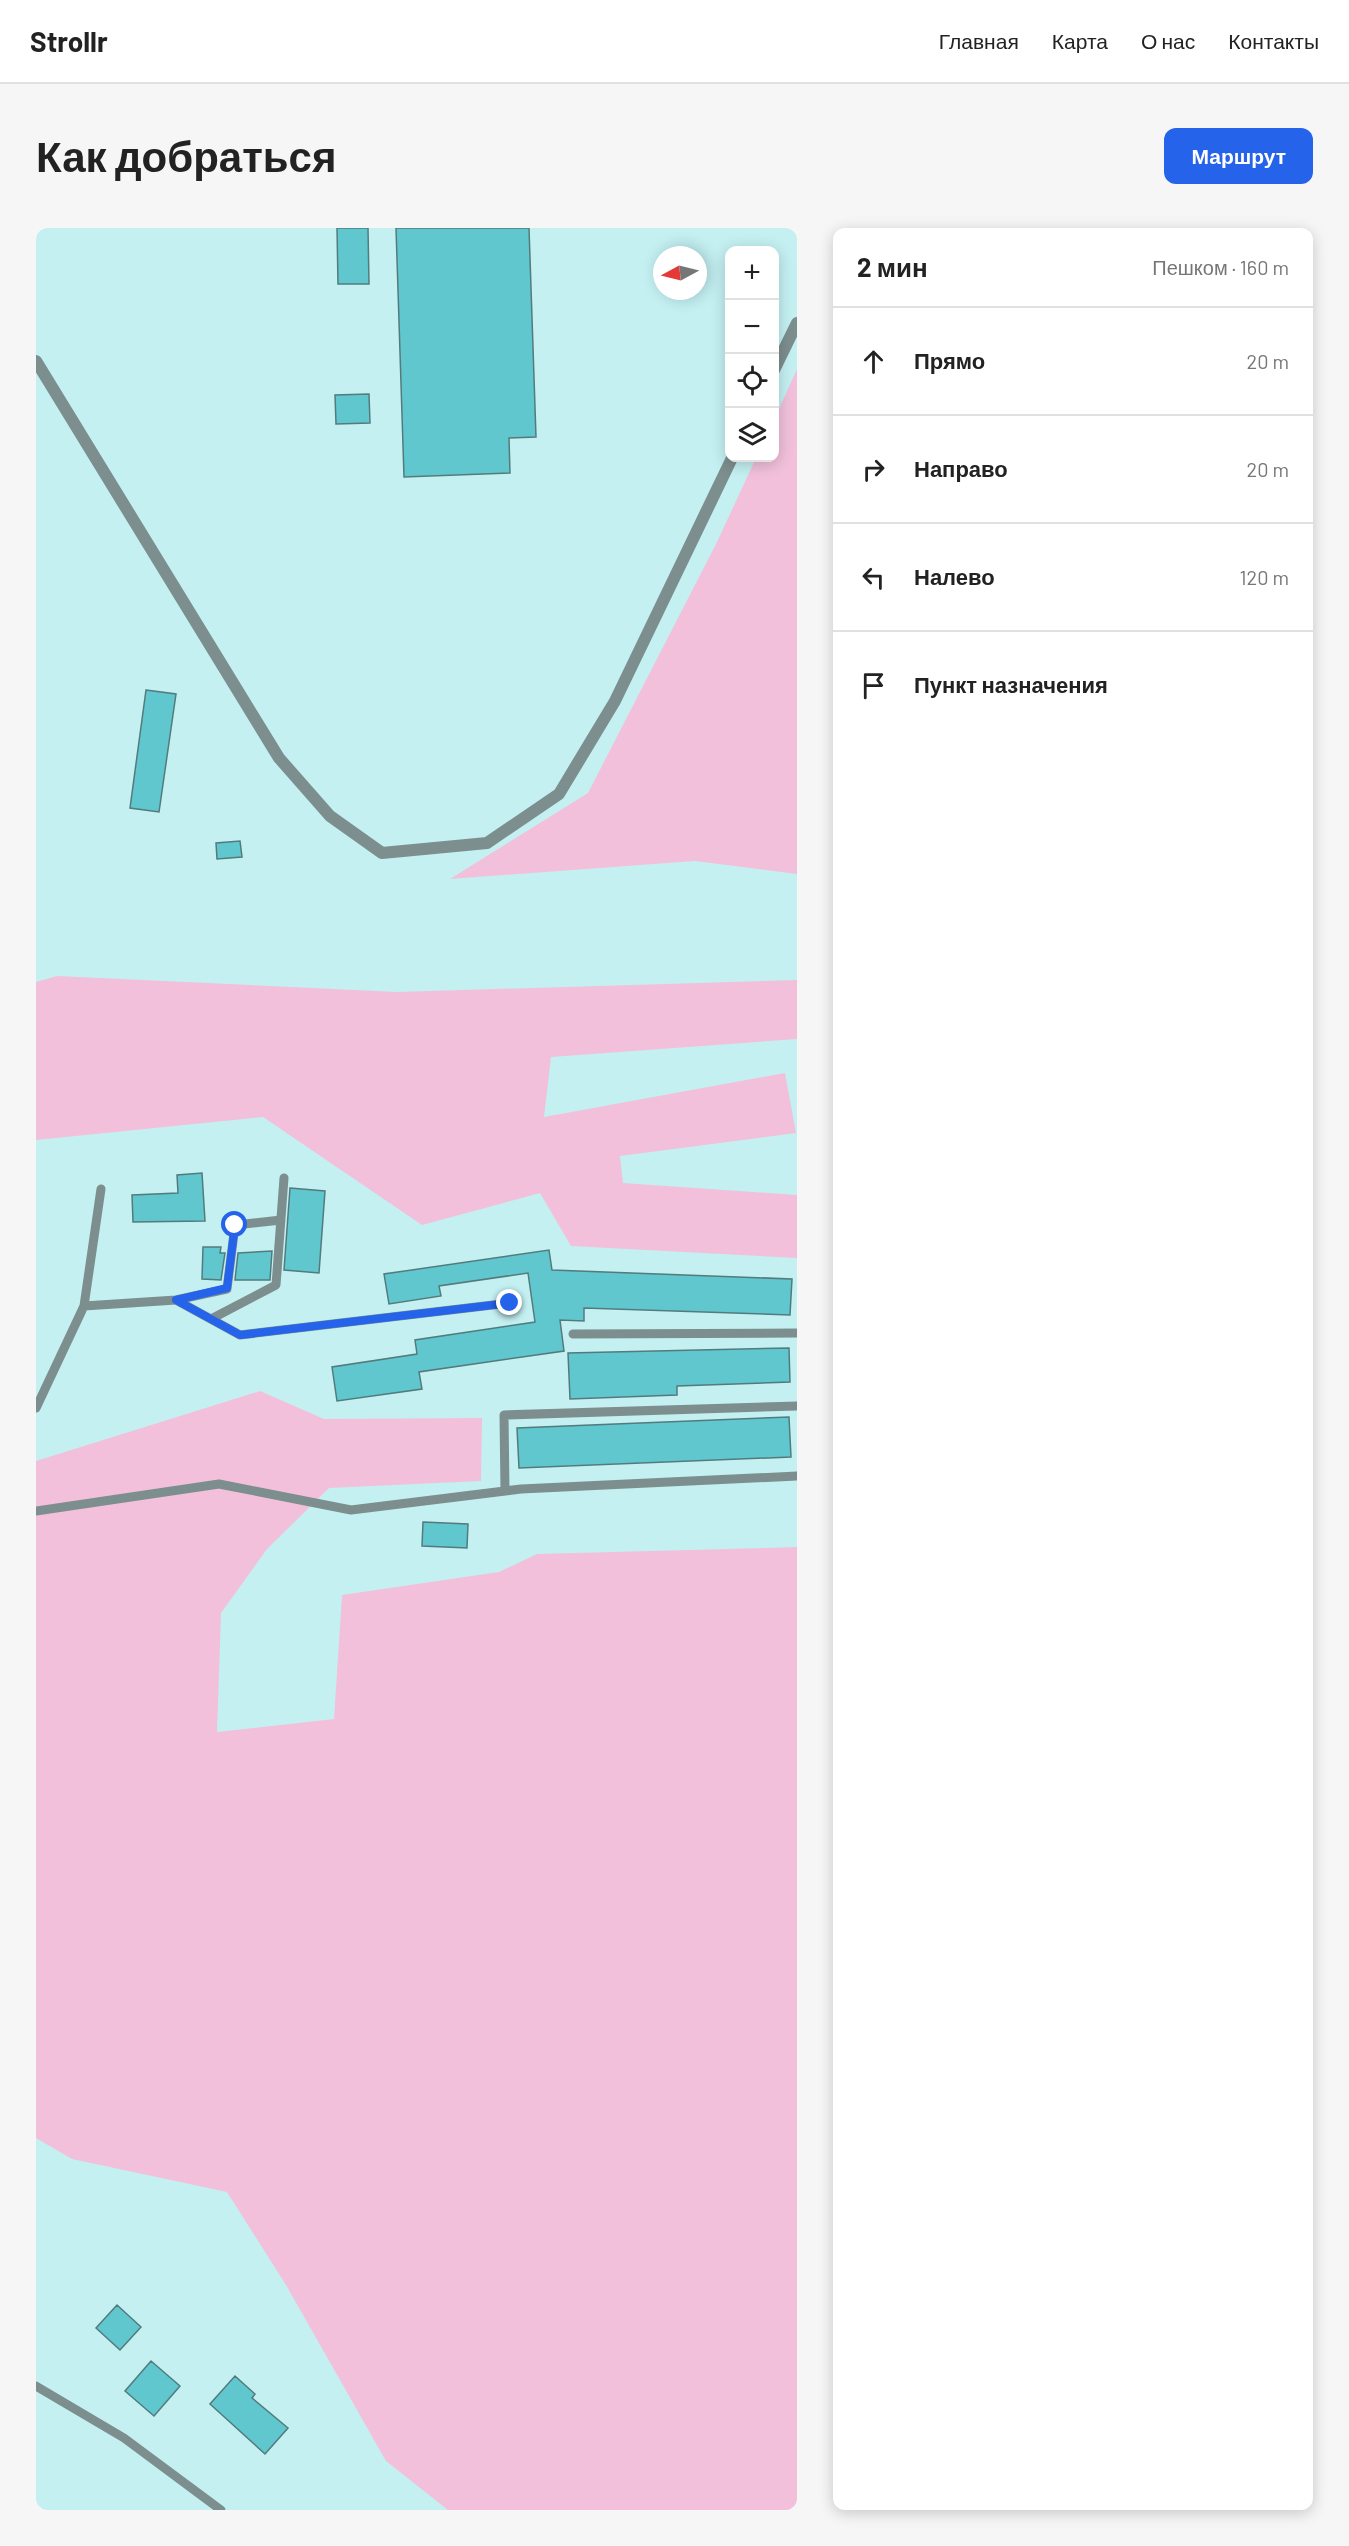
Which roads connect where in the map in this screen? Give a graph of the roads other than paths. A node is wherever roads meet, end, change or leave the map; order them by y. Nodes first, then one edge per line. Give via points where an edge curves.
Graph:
1 (797, 323) edge
2 (779, 360) edge
3 (36, 361) edge
4 (730, 462) edge
5 (284, 1178) dead end
6 (101, 1190) dead end
7 (282, 1220) junction
8 (176, 1300) junction
9 (510, 1303) dead end
10 (84, 1306) junction
11 (211, 1319) junction
12 (797, 1333) edge
13 (573, 1334) dead end
14 (797, 1406) edge
15 (36, 1408) edge
16 (797, 1476) edge
17 (505, 1491) junction
18 (36, 1511) edge
19 (36, 2386) edge
20 (221, 2510) edge

1 - 2 street
3 - 4 street via 279,758 330,816 382,853 487,843 559,794 615,701
5 - 7 lane
6 - 10 lane
7 - 8 lane via 235,1225 227,1288
7 - 11 lane via 276,1286
8 - 10 lane
8 - 11 lane
9 - 11 lane via 240,1335
10 - 15 lane
12 - 13 lane
14 - 17 lane via 504,1415
16 - 17 lane
17 - 18 lane via 351,1510 219,1484
19 - 20 lane via 124,2438

